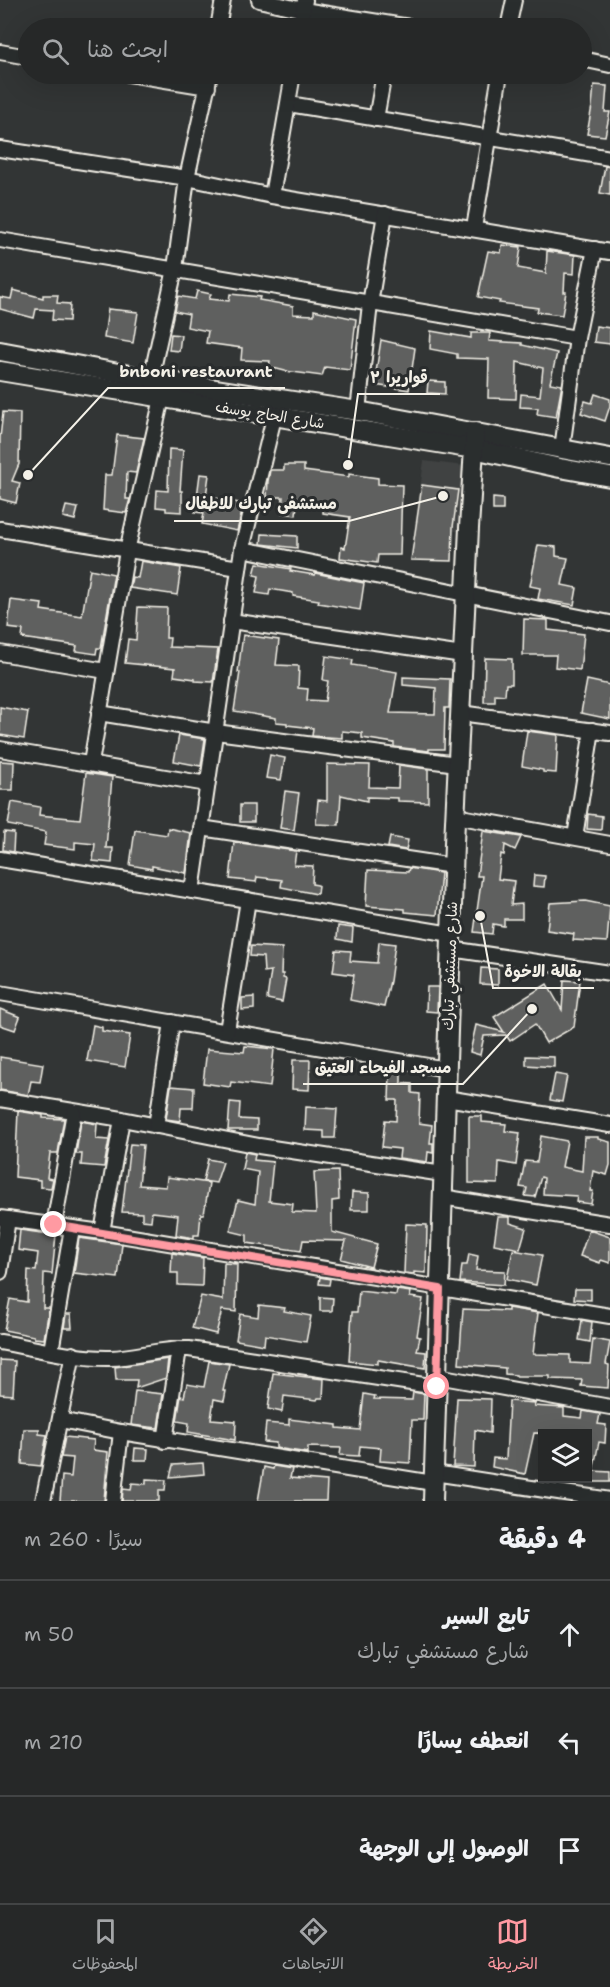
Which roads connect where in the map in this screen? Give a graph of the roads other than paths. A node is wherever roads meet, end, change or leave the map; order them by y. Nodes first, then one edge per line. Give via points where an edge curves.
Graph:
1 (223, 0) edge
2 (260, 0) edge
3 (514, 0) edge
4 (304, 5) edge
5 (220, 18) edge
6 (356, 18) edge
7 (510, 18) edge
8 (0, 52) edge
9 (18, 55) edge
10 (592, 61) edge
11 (610, 65) edge
12 (208, 84) edge
13 (292, 84) edge
14 (382, 84) edge
15 (498, 84) edge
16 (289, 104) junction
17 (376, 119) junction
18 (488, 138) junction
19 (0, 150) edge
20 (610, 158) edge
21 (187, 178) junction
22 (272, 196) junction
23 (385, 214) junction
24 (474, 228) junction
25 (0, 240) edge
26 (595, 249) junction
27 (610, 252) edge
28 (175, 269) junction
29 (370, 304) junction
30 (577, 338) junction
31 (0, 351) edge
32 (0, 371) edge
33 (153, 391) junction
34 (277, 407) junction
35 (358, 411) junction
36 (475, 441) junction
37 (562, 449) junction
38 (610, 458) edge
39 (610, 477) edge
40 (0, 529) edge
41 (242, 549) junction
42 (127, 551) junction
43 (239, 568) junction
44 (465, 594) junction
45 (231, 621) junction
46 (610, 623) edge
47 (0, 653) edge
48 (463, 655) junction
49 (106, 671) junction
50 (99, 713) junction
51 (460, 713) junction
52 (592, 730) junction
53 (216, 732) junction
54 (610, 733) edge
55 (0, 749) edge
56 (91, 763) junction
57 (458, 764) junction
58 (207, 784) junction
59 (455, 816) junction
60 (201, 828) junction
61 (575, 837) junction
62 (610, 844) edge
63 (0, 859) edge
64 (453, 866) junction
65 (192, 891) junction
66 (248, 900) junction
67 (451, 942) junction
68 (610, 973) edge
69 (0, 993) edge
70 (171, 1022) junction
71 (227, 1031) junction
72 (446, 1070) junction
73 (446, 1098) junction
74 (0, 1099) edge
75 (74, 1112) junction
76 (122, 1119) junction
77 (610, 1125) edge
78 (156, 1126) junction
79 (443, 1174) junction
80 (442, 1197) junction
81 (4, 1218) edge
82 (610, 1224) edge
83 (54, 1225) junction
84 (72, 1228) junction
85 (102, 1232) junction
86 (0, 1272) edge
87 (440, 1289) junction
88 (610, 1316) edge
89 (0, 1342) edge
90 (179, 1349) junction
91 (51, 1351) junction
92 (73, 1354) junction
93 (437, 1382) junction
94 (610, 1407) edge
95 (60, 1419) junction
96 (121, 1432) junction
97 (165, 1441) junction
98 (433, 1486) edge
99 (610, 1500) edge
100 (43, 1501) edge
101 (112, 1501) edge

1 - 5 street
2 - 4 street
3 - 7 street
4 - 6 street
8 - 9 street
10 - 11 street
12 - 21 street
13 - 16 street
14 - 17 street
15 - 18 street
16 - 17 street
16 - 22 street
17 - 18 street
18 - 20 street
18 - 24 street
19 - 21 street
21 - 22 street
21 - 28 street
22 - 23 street
23 - 24 street
23 - 29 street
24 - 26 street
25 - 28 street
26 - 27 street
26 - 30 street
28 - 29 street
28 - 33 street
29 - 30 street
29 - 35 street
30 - 37 street
31 - 33 main road, شارع الحاج يوسف
32 - 33 main road, شارع الحاج يوسف
33 - 34 main road, شارع الحاج يوسف
33 - 42 street
34 - 35 main road, شارع الحاج يوسف
34 - 36 main road, شارع الحاج يوسف
34 - 41 street
35 - 36 main road, شارع الحاج يوسف
36 - 37 main road, شارع الحاج يوسف
36 - 39 main road, شارع الحاج يوسف via 560,468
36 - 44 main road, شارع مستشفي تبارك
37 - 38 main road, شارع الحاج يوسف
40 - 42 street
41 - 43 street
41 - 44 street
42 - 43 street
42 - 49 street
43 - 45 street
44 - 46 street
44 - 48 main road, شارع مستشفي تبارك
45 - 48 street
45 - 53 street
47 - 49 street
48 - 51 main road, شارع مستشفي تبارك
49 - 50 street
50 - 53 street
50 - 56 street
51 - 52 street
51 - 57 main road, شارع مستشفي تبارك
52 - 54 street
52 - 61 street
53 - 57 street
53 - 58 street
55 - 56 street
56 - 58 street
57 - 59 main road, شارع مستشفي تبارك
58 - 60 street
59 - 61 street
59 - 64 main road, شارع مستشفي تبارك
60 - 64 street
60 - 65 street
61 - 62 street
63 - 65 street
64 - 67 main road, شارع مستشفي تبارك
65 - 66 street
66 - 67 street
66 - 71 street
67 - 68 street
67 - 72 main road, شارع مستشفي تبارك
69 - 70 street
70 - 71 street
70 - 78 street
71 - 72 street
72 - 73 main road, شارع مستشفي تبارك
73 - 77 street
73 - 79 main road, شارع مستشفي تبارك
74 - 75 street
75 - 76 street
75 - 83 street
76 - 78 street
76 - 85 street
78 - 79 street
79 - 80 main road, شارع مستشفي تبارك
80 - 82 street
80 - 87 main road, شارع مستشفي تبارك
81 - 83 street
81 - 86 street
83 - 84 street
84 - 85 street
84 - 91 street
85 - 87 street
87 - 88 street
87 - 93 main road, شارع مستشفي تبارك
89 - 91 street
90 - 92 street via 121,1357
90 - 93 street
90 - 97 street
91 - 92 street
92 - 95 street
93 - 94 street
93 - 98 main road, شارع مستشفي تبارك
95 - 96 street
95 - 100 street
96 - 97 street
96 - 101 street
97 - 98 street
98 - 99 street

